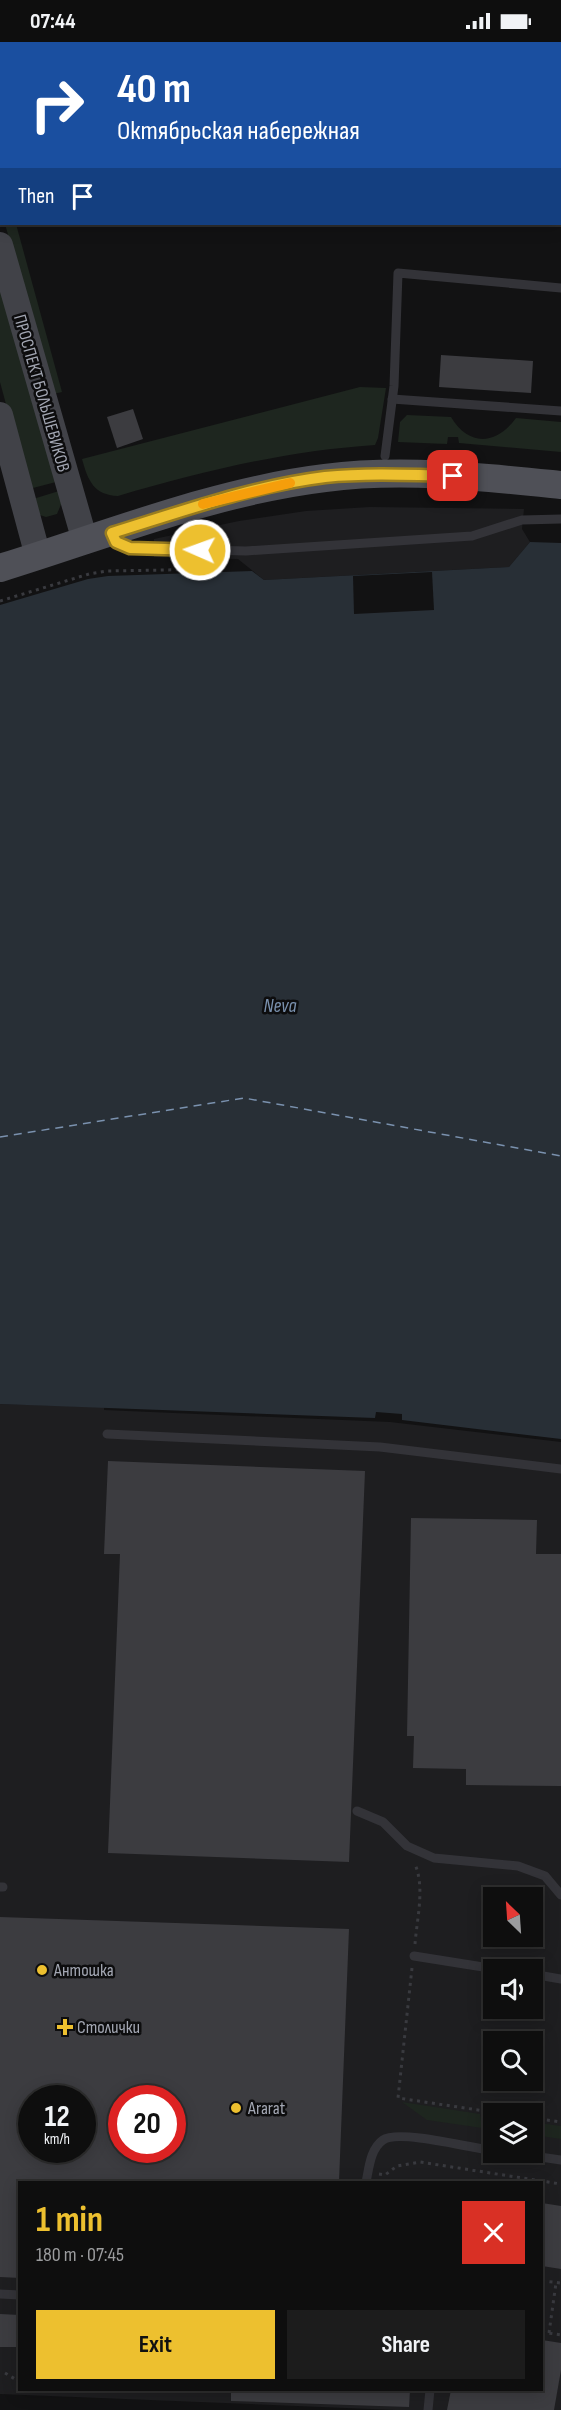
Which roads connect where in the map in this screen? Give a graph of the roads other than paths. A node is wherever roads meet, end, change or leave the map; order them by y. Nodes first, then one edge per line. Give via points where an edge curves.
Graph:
1 (142, 42) edge
2 (152, 42) edge
3 (0, 245) edge
4 (561, 288) edge
5 (392, 399) junction
6 (561, 411) edge
7 (0, 415) edge
8 (385, 456) junction
9 (561, 467) edge
10 (561, 485) edge
11 (561, 519) edge
12 (82, 533) junction
13 (112, 533) junction
14 (36, 548) junction
15 (0, 549) edge
16 (0, 568) edge
17 (107, 1434) dead end
18 (561, 1469) edge
19 (357, 1811) dead end
20 (561, 1895) edge
21 (414, 1956) road end
22 (483, 1967) edge
23 (543, 1976) edge
24 (561, 1979) edge
25 (483, 2149) edge
26 (543, 2157) edge
27 (561, 2160) edge
28 (366, 2181) edge
29 (0, 2294) edge
30 (18, 2295) edge
31 (430, 2391) edge
32 (428, 2410) edge

1 - 2 lane
3 - 12 main road, ПРОСПЕКТ БОЛЬШЕВИКОВ
4 - 5 lane via 398,273
5 - 6 lane
5 - 8 lane
7 - 14 main road
8 - 9 main road
8 - 12 main road via 273,468 203,486
10 - 13 main road via 476,476 326,477 247,491
11 - 13 lane via 522,520 472,536 246,551 130,548 116,542
12 - 13 main road
12 - 14 main road
14 - 15 main road
14 - 16 main road
17 - 18 lane via 380,1447
19 - 20 lane via 382,1822 407,1846 434,1858 518,1866 545,1876
21 - 22 lane
23 - 24 lane
25 - 28 lane via 403,2135 384,2139 373,2152
26 - 27 lane
29 - 30 lane
31 - 32 lane

